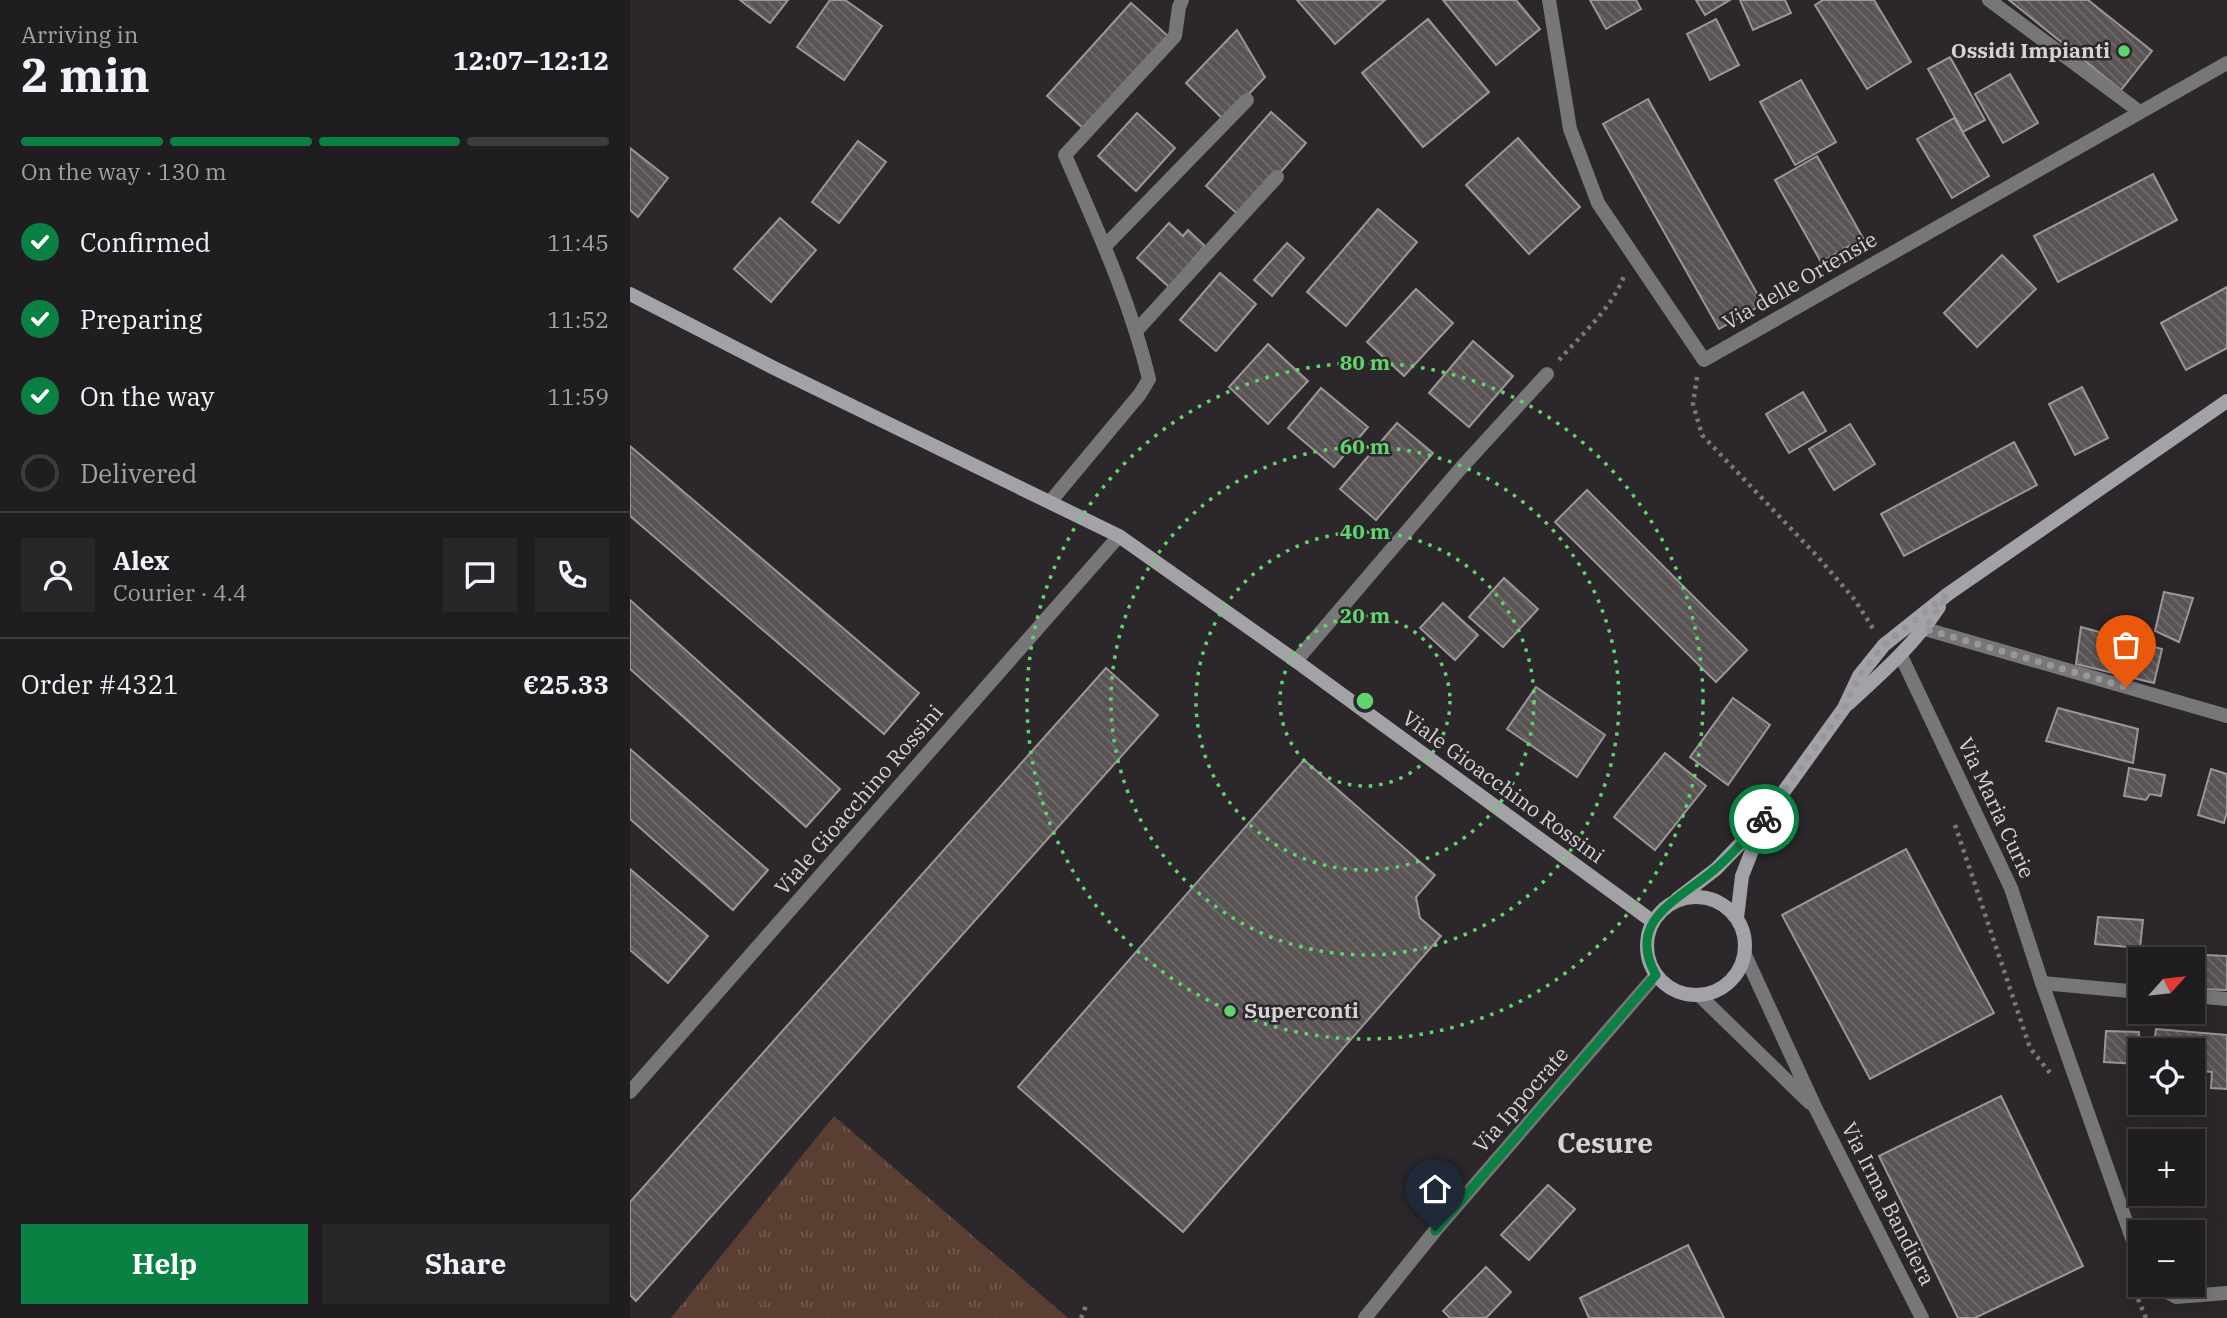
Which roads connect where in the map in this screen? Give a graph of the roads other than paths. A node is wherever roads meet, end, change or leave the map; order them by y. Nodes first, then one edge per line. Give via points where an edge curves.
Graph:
1 (1182, 0) edge
2 (1549, 0) edge
3 (1989, 0) edge
4 (2227, 63) edge
5 (1247, 100) dead end
6 (2140, 112) junction
7 (1277, 177) dead end
8 (1105, 246) junction
9 (630, 294) edge
10 (1138, 330) junction
11 (1547, 374) dead end
12 (2227, 402) edge
13 (1050, 502) junction
14 (1119, 536) junction
15 (1948, 594) junction
16 (1925, 629) junction
17 (1901, 656) junction
18 (1296, 661) junction
19 (1844, 708) junction
20 (2227, 716) edge
21 (1764, 819) junction
22 (1677, 900) junction
23 (1737, 918) junction
24 (1652, 921) junction
25 (1745, 955) junction
26 (1656, 975) junction
27 (2042, 983) junction
28 (2128, 991) edge
29 (1699, 995) junction
30 (2205, 997) edge
31 (2227, 999) edge
32 (630, 1092) edge
33 (1816, 1109) junction
34 (2128, 1227) edge
35 (2227, 1293) edge
36 (2205, 1295) edge
37 (1365, 1318) edge
38 (1922, 1318) edge

1 - 8 street via 1175,36 1065,155
2 - 6 street, Via delle Ortensie via 1570,130 1598,203 1704,360
3 - 6 street
4 - 6 street, Via delle Ortensie
5 - 8 street
7 - 10 street
8 - 10 street
9 - 13 street, Viale Gioacchino Rossini
10 - 13 street via 1149,379
11 - 18 street
12 - 15 street
13 - 14 street, Viale Gioacchino Rossini
14 - 18 street, Viale Gioacchino Rossini
14 - 32 street, Viale Gioacchino Rossini
15 - 16 street
15 - 19 street via 1884,645 1859,676
16 - 17 street
16 - 20 street
17 - 19 street
17 - 27 street, Via Maria Curie via 2011,888
18 - 24 street, Viale Gioacchino Rossini
19 - 21 street
21 - 22 street via 1716,869
21 - 23 street via 1742,876
22 - 23 street via 1710,898
22 - 24 street
23 - 25 street via 1743,929
24 - 26 street via 1646,949
25 - 29 street via 1729,983
25 - 33 street, Via Irma Bandiera
26 - 29 street via 1668,987
26 - 37 street, Via Ippocrate
27 - 28 street
27 - 34 street, Via Maria Curie
29 - 33 street, Via Irma Bandiera
30 - 31 street
33 - 38 street, Via Irma Bandiera
35 - 36 street

